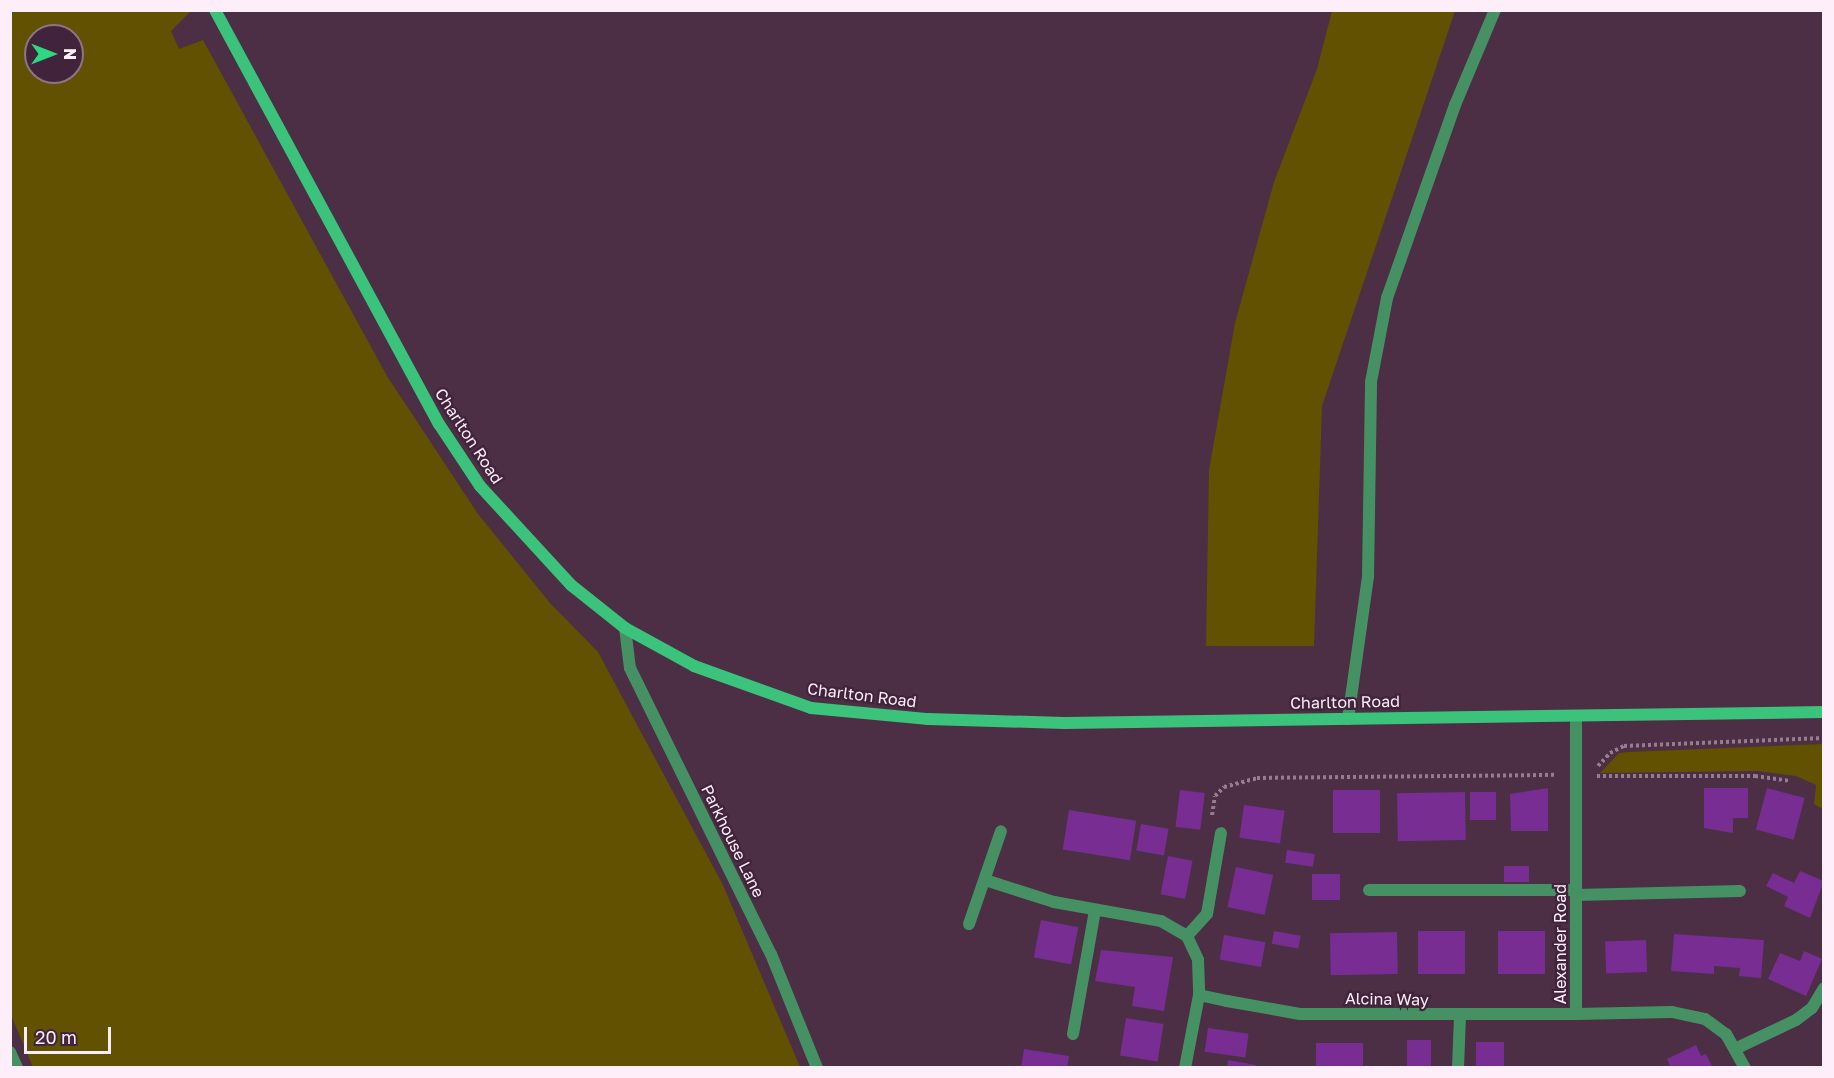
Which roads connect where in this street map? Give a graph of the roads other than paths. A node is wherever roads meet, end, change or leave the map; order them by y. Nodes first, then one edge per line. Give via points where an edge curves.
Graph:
1 (215, 10) edge
2 (1494, 10) edge
3 (625, 628) junction
4 (1824, 712) edge
5 (1576, 716) junction
6 (1348, 719) junction
7 (1001, 831) dead end
8 (1221, 833) dead end
9 (985, 880) junction
10 (1369, 890) dead end
11 (1740, 891) dead end
12 (1576, 893) junction
13 (1095, 911) junction
14 (969, 924) dead end
15 (1187, 936) junction
16 (1824, 988) edge
17 (1199, 994) junction
18 (1576, 1014) junction
19 (1460, 1017) junction
20 (1073, 1034) dead end
21 (1737, 1048) junction
22 (10, 1052) edge
23 (16, 1068) edge
24 (817, 1068) edge
25 (1185, 1068) edge
26 (1458, 1068) edge
27 (1745, 1068) edge

1 - 3 street, Charlton Road via 439,424 480,486 571,585
2 - 6 street via 1455,105 1387,298 1371,381 1368,577
3 - 6 street, Charlton Road via 694,666 811,708 928,719 1065,723
3 - 24 street, Parkhouse Lane via 630,668 771,954
4 - 5 street, Charlton Road
5 - 6 street, Charlton Road
5 - 12 street, Alexander Road
7 - 9 street
8 - 15 street via 1208,914
9 - 13 street
9 - 14 street
10 - 12 street
11 - 12 street
12 - 18 street, Alexander Road
13 - 15 street via 1161,921
13 - 20 street
15 - 17 street via 1198,960
16 - 21 street via 1812,1008 1796,1020
17 - 19 street, Alcina Way via 1300,1014
17 - 25 street
18 - 19 street, Alcina Way
18 - 21 street, Alexander Road via 1672,1012 1705,1019
19 - 26 street
21 - 27 street, Alexander Road
22 - 23 street

